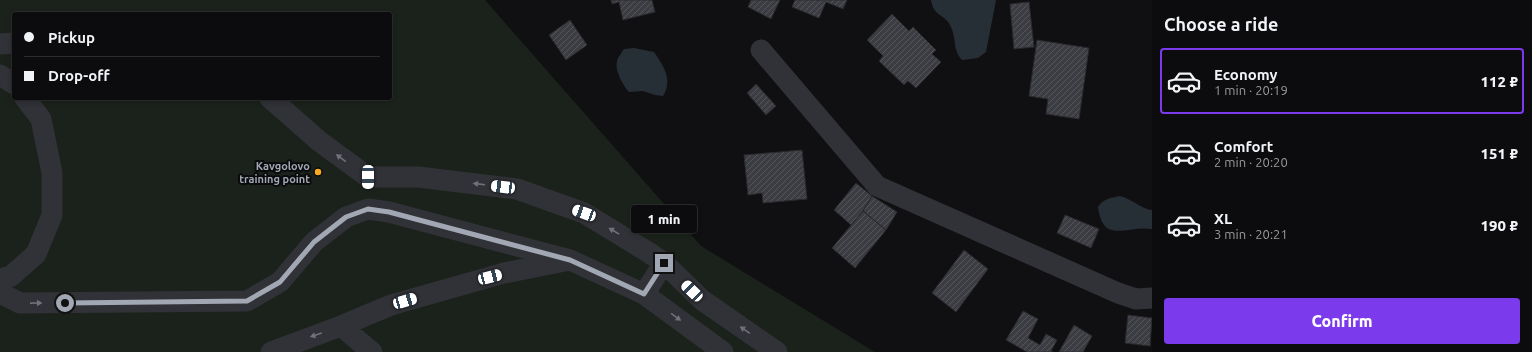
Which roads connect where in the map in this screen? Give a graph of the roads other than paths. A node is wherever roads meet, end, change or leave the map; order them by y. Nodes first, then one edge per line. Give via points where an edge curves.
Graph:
1 (12, 43) edge
2 (0, 44) edge
3 (761, 50) dead end
4 (0, 75) edge
5 (12, 83) edge
6 (27, 100) edge
7 (272, 100) edge
8 (368, 177) junction
9 (368, 209) junction
10 (570, 260) junction
11 (664, 263) junction
12 (0, 279) edge
13 (0, 293) edge
14 (644, 294) junction
15 (1152, 298) edge
16 (341, 326) junction
17 (271, 352) edge
18 (372, 352) edge
19 (723, 352) edge
20 (777, 352) edge

1 - 2 street
3 - 15 street via 877,186 1118,293 1136,298
4 - 5 street
6 - 12 street via 42,120 52,173 52,215 36,254 12,276
8 -> 7 street via 319,141
8 - 9 street
11 -> 8 street via 584,213 517,189 418,177
9 - 10 street via 389,212
13 -> 9 street via 20,304 247,301 280,282 314,242 346,217
10 - 14 street
10 - 16 street via 504,273 390,305
11 - 14 street
20 -> 11 street via 702,300
14 -> 19 street
16 -> 17 street
16 - 18 street

